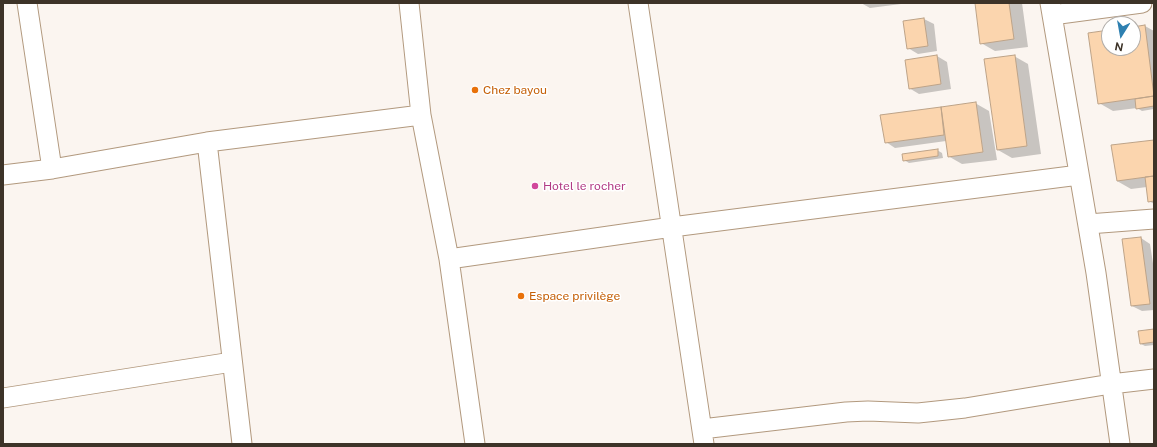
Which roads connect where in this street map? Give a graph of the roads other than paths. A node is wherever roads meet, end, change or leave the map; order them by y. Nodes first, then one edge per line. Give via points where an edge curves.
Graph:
1 (27, 3) edge
2 (409, 3) edge
3 (638, 3) edge
4 (1142, 3) edge
5 (1051, 9) edge
6 (421, 115) junction
7 (207, 142) junction
8 (52, 169) junction
9 (3, 175) edge
10 (1079, 175) junction
11 (1154, 219) edge
12 (1088, 224) junction
13 (672, 228) junction
14 (450, 260) junction
15 (232, 362) junction
16 (1154, 379) edge
17 (1111, 384) junction
18 (3, 398) edge
19 (703, 437) edge
20 (242, 444) edge
21 (475, 444) edge
22 (1120, 444) edge

1 - 8 street
2 - 6 street
3 - 13 street
4 - 5 street
5 - 10 street
6 - 7 street
6 - 14 street
7 - 8 street
7 - 15 street
8 - 9 street
10 - 12 street
10 - 13 street
11 - 12 street
12 - 17 street
13 - 14 street
13 - 19 street
14 - 21 street
15 - 18 street
15 - 20 street
16 - 17 street
17 - 19 street via 965,408 918,413 846,412
17 - 22 street

